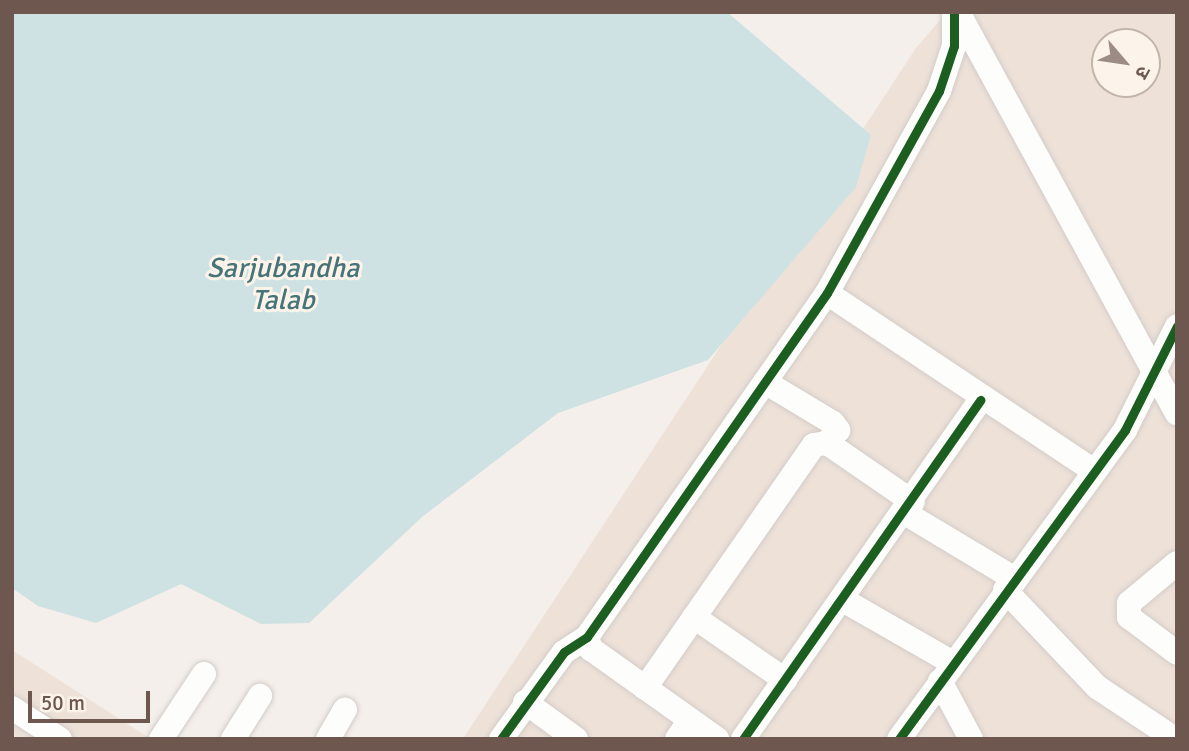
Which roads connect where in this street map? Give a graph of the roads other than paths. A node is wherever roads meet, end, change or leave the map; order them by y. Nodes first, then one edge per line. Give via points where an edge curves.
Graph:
1 (956, 12) edge
2 (827, 293) junction
3 (1177, 326) edge
4 (1156, 377) junction
5 (765, 383) junction
6 (980, 400) junction
7 (1177, 413) edge
8 (827, 443) junction
9 (1094, 471) junction
10 (909, 507) junction
11 (1177, 562) edge
12 (1009, 584) junction
13 (843, 600) junction
14 (694, 617) junction
15 (587, 637) junction
16 (1177, 653) edge
17 (946, 672) junction
18 (204, 674) dead end
19 (785, 680) junction
20 (645, 688) junction
21 (260, 696) dead end
22 (525, 702) junction
23 (12, 708) edge
24 (345, 709) dead end
25 (684, 729) edge
26 (1166, 733) dead end
27 (60, 739) edge
28 (162, 739) edge
29 (233, 739) edge
30 (328, 739) edge
31 (501, 739) edge
32 (576, 739) edge
33 (717, 739) edge
34 (743, 739) edge
35 (899, 739) edge
36 (971, 739) edge

1 - 2 street via 954,46 939,91
1 - 4 street
2 - 5 street
2 - 6 street
3 - 4 street
4 - 7 street
4 - 9 street
5 - 8 street via 833,424 838,430
5 - 15 street
6 - 9 street
6 - 10 street
8 - 10 street
8 - 14 street via 814,445
9 - 12 street
10 - 12 street
10 - 13 street
11 - 16 street via 1129,603 1129,617
12 - 17 street
12 - 26 street via 1097,687
13 - 17 street
13 - 19 street
14 - 19 street
14 - 20 street
15 - 20 street via 591,649
15 - 22 street via 564,652
17 - 35 street
17 - 36 street
18 - 28 street
19 - 34 street
20 - 25 street
21 - 29 street
22 - 31 street
22 - 32 street
23 - 27 street
24 - 30 street
25 - 33 street

